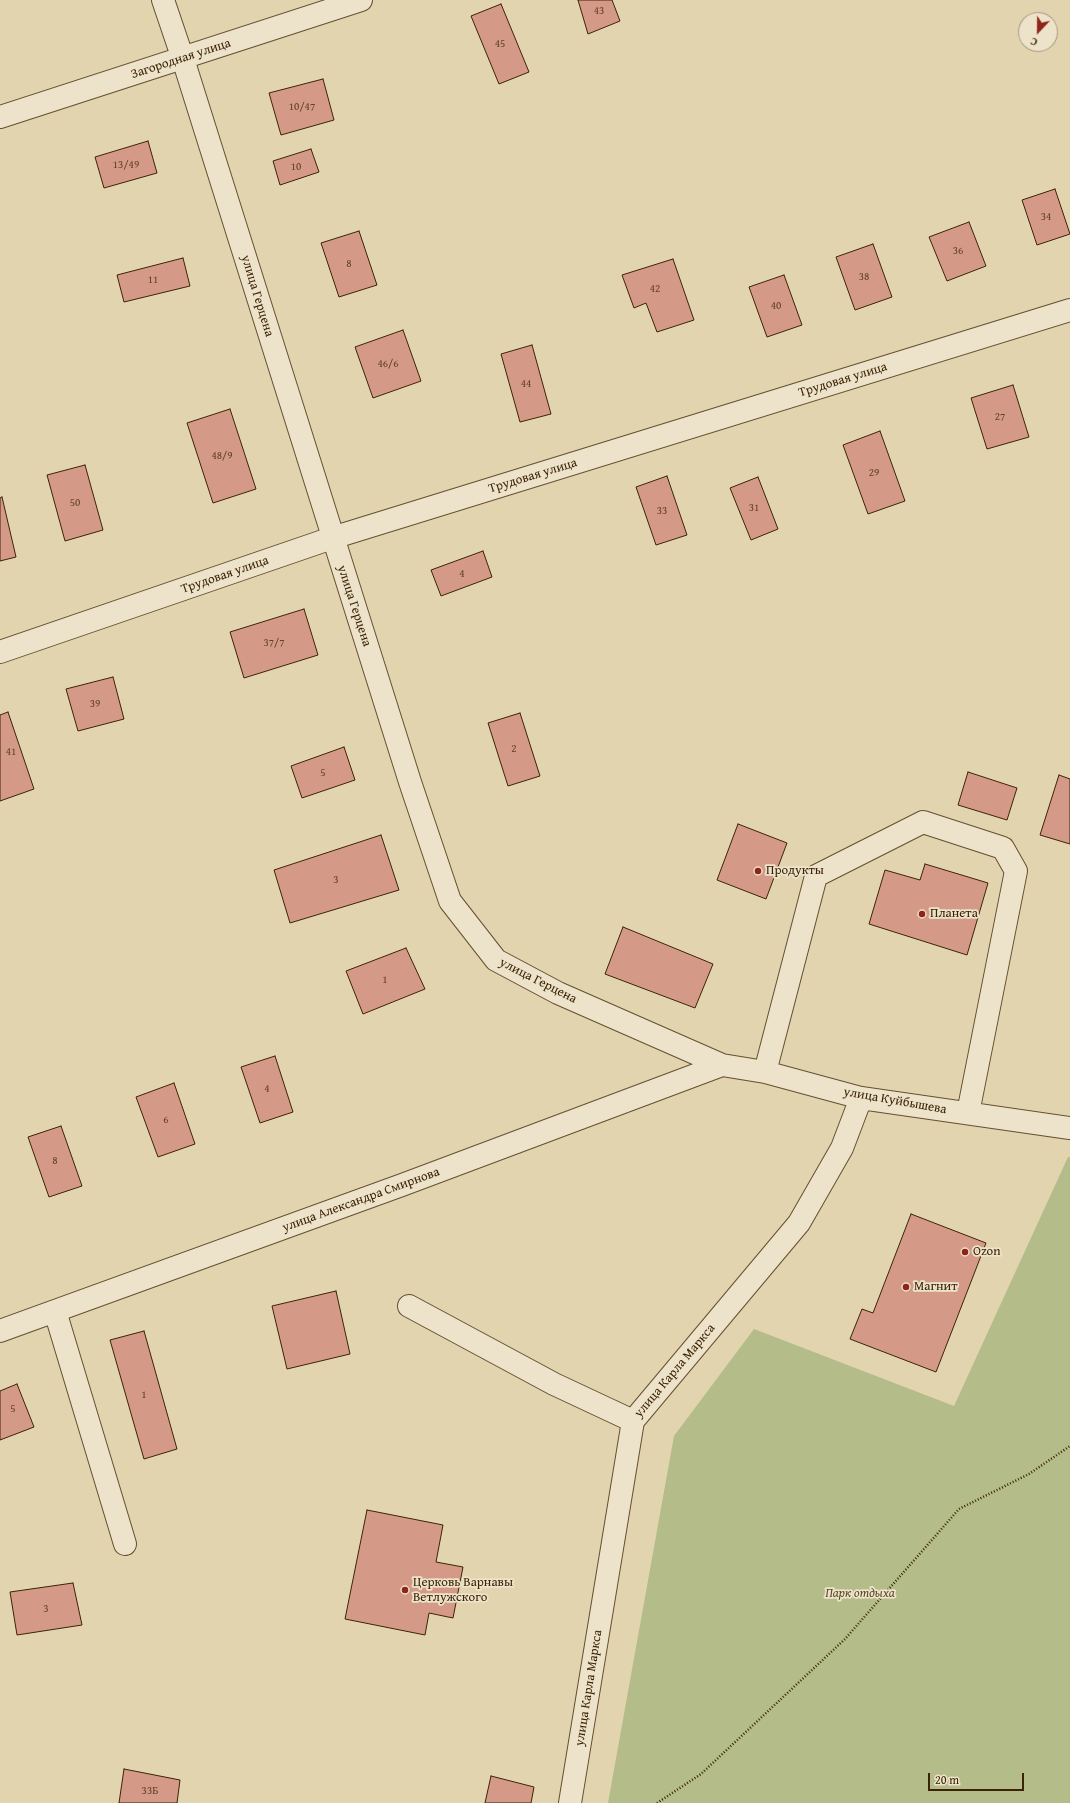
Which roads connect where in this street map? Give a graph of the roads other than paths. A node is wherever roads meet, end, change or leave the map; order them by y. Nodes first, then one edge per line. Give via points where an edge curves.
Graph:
1 (163, 0) edge
2 (361, 0) edge
3 (183, 59) junction
4 (0, 117) edge
5 (1070, 310) edge
6 (332, 538) junction
7 (0, 652) edge
8 (722, 1066) junction
9 (764, 1072) junction
10 (861, 1098) junction
11 (968, 1113) junction
12 (1070, 1128) edge
13 (409, 1306) dead end
14 (55, 1311) junction
15 (0, 1331) edge
16 (633, 1421) junction
17 (125, 1544) dead end
18 (570, 1803) edge

1 - 3 street, улица Герцена
2 - 3 street, Загородная улица
3 - 4 street, Загородная улица
3 - 6 street, улица Герцена
5 - 6 street, Трудовая улица
6 - 7 street, Трудовая улица
6 - 8 street, улица Герцена via 450,901 496,960 558,993
8 - 9 street, улица Куйбышева
8 - 14 street, улица Александра Смирнова
9 - 10 street, улица Куйбышева
9 - 11 street via 816,876 923,822 1003,848 1016,871
10 - 11 street, улица Куйбышева
10 - 16 street, улица Карла Маркса via 842,1148 799,1223
11 - 12 street, улица Куйбышева
13 - 16 street via 554,1384
14 - 15 street, улица Александра Смирнова
14 - 17 street
16 - 18 street, улица Карла Маркса

